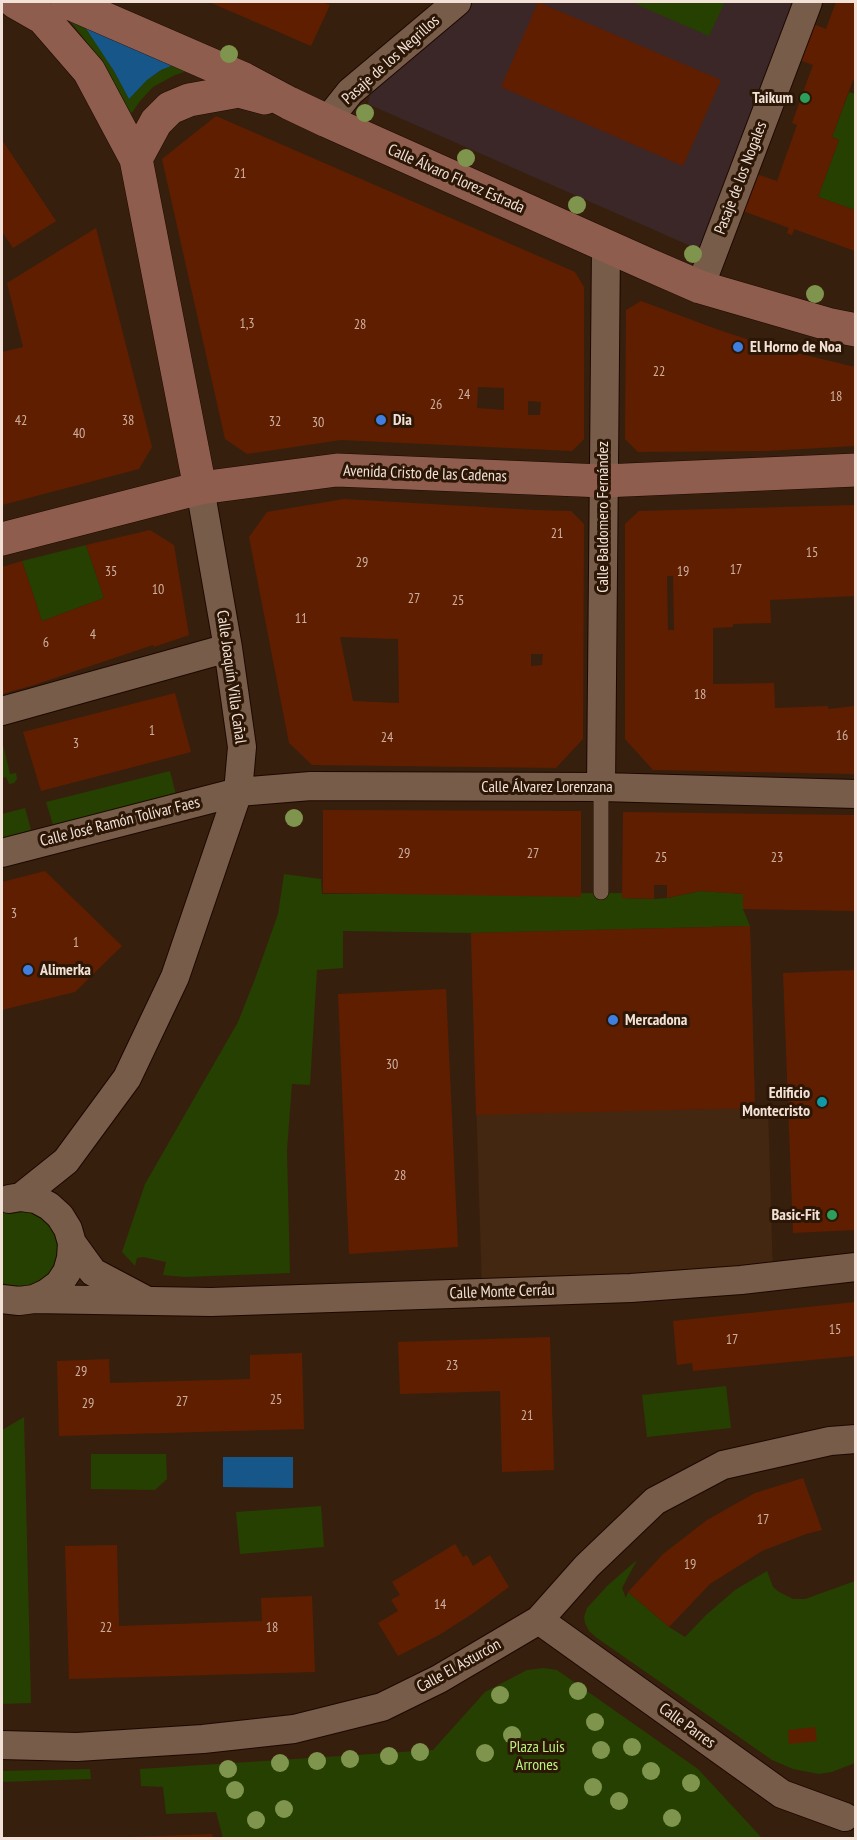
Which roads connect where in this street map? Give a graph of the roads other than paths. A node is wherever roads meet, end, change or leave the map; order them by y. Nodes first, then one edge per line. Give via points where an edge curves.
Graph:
1 (15, 2) edge
2 (67, 2) edge
3 (458, 2) edge
4 (808, 2) edge
5 (289, 103) junction
6 (327, 121) junction
7 (136, 159) junction
8 (606, 247) junction
9 (700, 287) junction
10 (855, 330) edge
11 (855, 470) edge
12 (603, 481) junction
13 (200, 489) junction
14 (2, 539) edge
15 (228, 648) junction
16 (2, 711) edge
17 (601, 787) junction
18 (238, 792) junction
19 (855, 794) edge
20 (2, 853) edge
21 (601, 892) dead end
22 (66, 1161) junction
23 (11, 1199) edge
24 (60, 1216) junction
25 (72, 1243) junction
26 (855, 1268) edge
27 (3, 1299) edge
28 (34, 1299) junction
29 (148, 1301) junction
30 (855, 1439) edge
31 (538, 1620) junction
32 (2, 1745) edge
33 (845, 1820) edge

1 - 7 street, Calle Joaquín Villa Cañal via 44,18 89,71
2 - 5 street, Calle Álvaro Florez Estrada via 244,78
3 - 6 street, Pasaje de los Negrillos via 350,92
4 - 9 street, Pasaje de los Nogales
5 - 6 street, Calle Álvaro Florez Estrada
5 - 7 street via 239,91 189,100 170,108 156,122
6 - 8 street, Calle Álvaro Florez Estrada
7 - 13 street, Calle Joaquín Villa Cañal
8 - 9 street, Calle Álvaro Florez Estrada
8 - 12 street, Calle Baldomero Fernández
9 - 10 street, Calle Álvaro Florez Estrada
11 - 12 street, Avenida Cristo de las Cadenas
12 - 13 street, Avenida Cristo de las Cadenas via 337,470
12 - 17 street, Calle Baldomero Fernández
13 - 14 street, Avenida Cristo de las Cadenas
13 - 15 street, Calle Joaquín Villa Cañal
15 - 16 street
15 - 18 street, Calle Joaquín Villa Cañal via 242,747
17 - 18 street, Calle Álvarez Lorenzana via 311,786
17 - 19 street, Calle Álvarez Lorenzana
17 - 21 lane
18 - 20 street, Calle José Ramón Tolívar Faes
18 - 22 street, Calle Joaquín Villa Cañal via 170,987 127,1078
22 - 23 street, Calle Joaquín Villa Cañal
22 - 24 street
23 - 24 street via 36,1199
24 - 25 street, Calle Monte Cerráu
25 - 28 street via 67,1272 47,1293
25 - 29 street, Calle Monte Cerráu via 93,1272
26 - 29 street, Calle Monte Cerráu via 631,1288
27 - 28 street, Calle Monte Cerráu
28 - 29 street, Calle Monte Cerráu
30 - 31 street, Calle El Asturcón via 723,1466 655,1501
31 - 32 street, Calle El Asturcón via 439,1679 382,1707 294,1729 77,1747
31 - 33 street, Calle Parres via 782,1794

